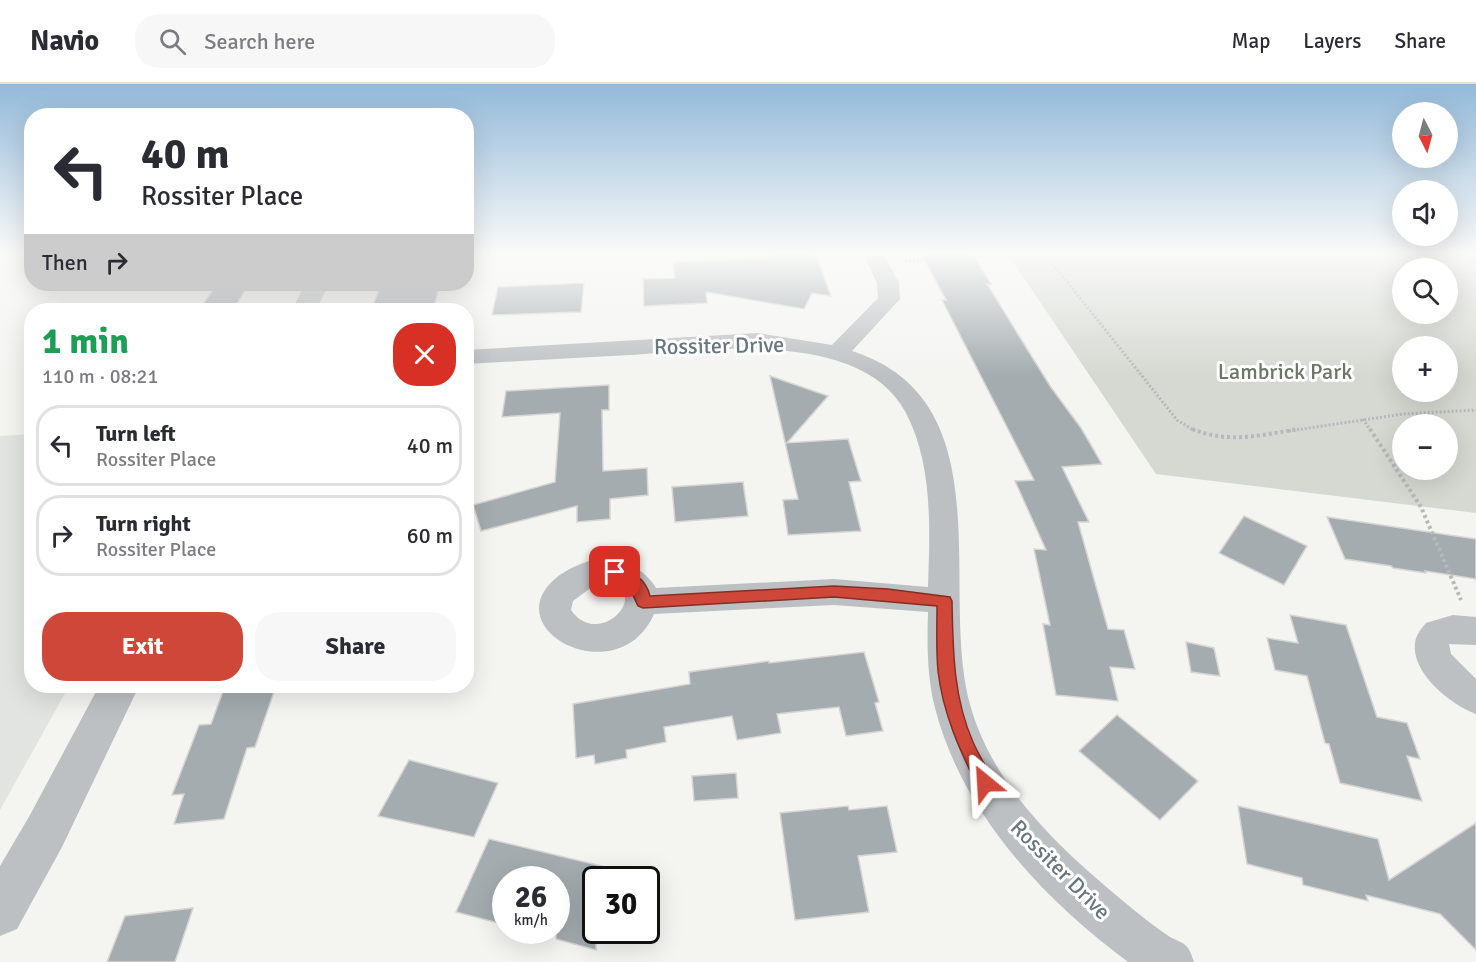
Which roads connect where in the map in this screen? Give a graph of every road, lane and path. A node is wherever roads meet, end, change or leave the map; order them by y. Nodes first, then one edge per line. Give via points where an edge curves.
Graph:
1 (889, 294) edge
2 (1079, 294) edge
3 (837, 353) junction
4 (474, 357) edge
5 (1476, 410) edge
6 (1363, 419) junction
7 (945, 601) junction
8 (643, 602) dead end
9 (1475, 631) edge
10 (115, 693) edge
11 (1476, 698) edge
12 (0, 912) edge
13 (1171, 962) edge

1 - 3 street via 889,299
2 - 6 path via 1167,409 1193,430 1233,439
3 - 4 street, Rossiter Drive via 758,340
3 - 7 street, Rossiter Drive via 895,382 910,398 928,431 941,486
5 - 6 path
6 - 9 path via 1421,507
7 - 8 street via 834,592
7 - 13 street, Rossiter Drive via 946,670 953,705 965,743 985,783 1017,826 1079,893
9 - 11 street via 1444,630 1431,644 1439,668
10 - 12 street via 46,831

